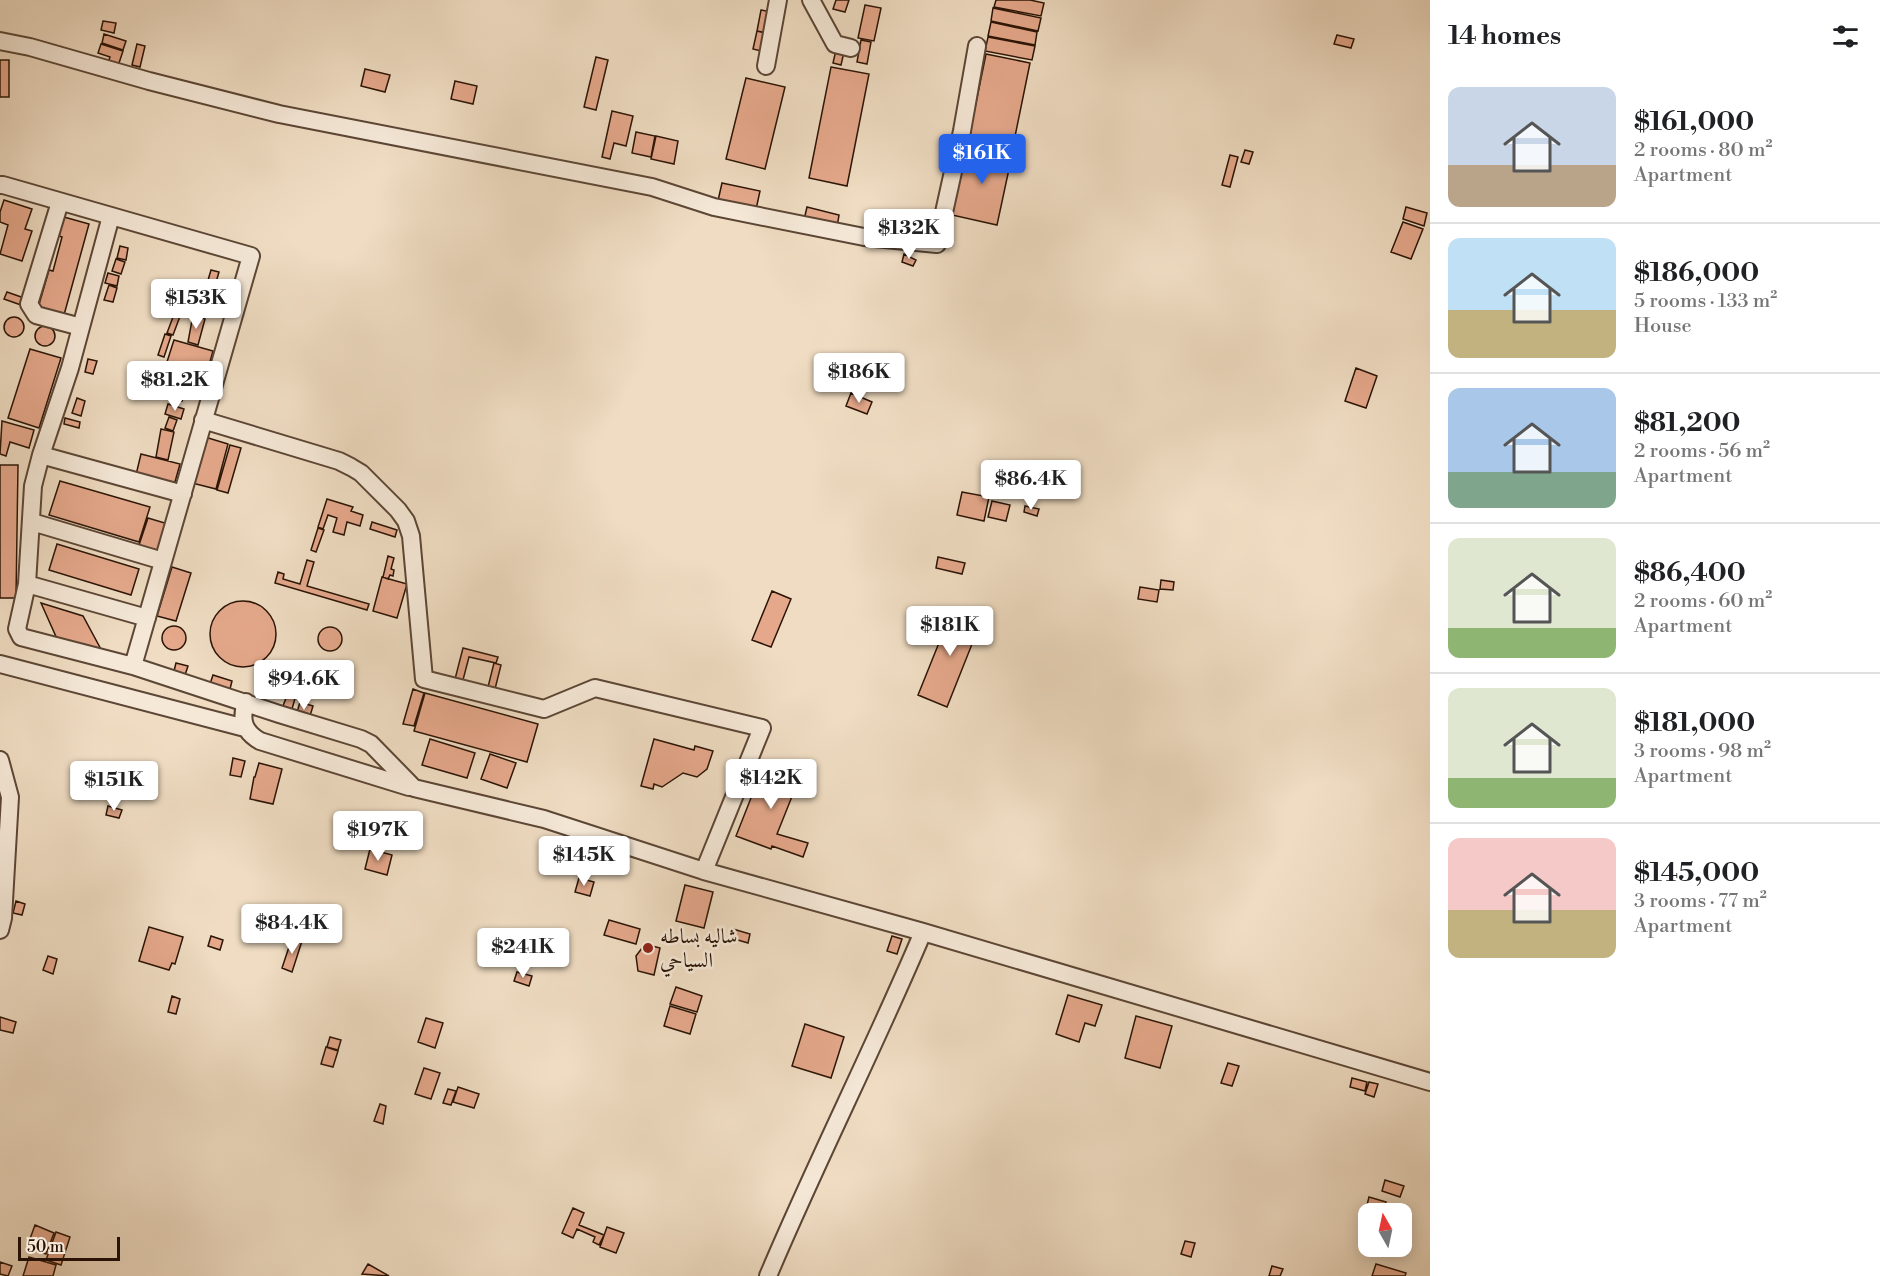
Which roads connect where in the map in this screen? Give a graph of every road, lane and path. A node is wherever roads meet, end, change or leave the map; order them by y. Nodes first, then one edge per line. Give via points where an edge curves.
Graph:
1 (778, 0) edge
2 (811, 0) edge
3 (0, 41) edge
4 (976, 46) dead end
5 (851, 48) dead end
6 (766, 66) dead end
7 (0, 185) edge
8 (60, 202) junction
9 (111, 216) junction
10 (81, 327) junction
11 (203, 420) junction
12 (41, 455) junction
13 (183, 494) junction
14 (32, 522) junction
15 (163, 561) junction
16 (27, 584) junction
17 (147, 618) junction
18 (0, 664) edge
19 (133, 666) junction
20 (246, 702) junction
21 (245, 728) junction
22 (0, 760) edge
23 (414, 788) junction
24 (704, 871) junction
25 (0, 930) edge
26 (923, 932) junction
27 (1430, 1082) edge
28 (768, 1276) edge

1 - 6 street
2 - 5 street via 835,44
3 - 4 street via 279,114 652,187 714,207 864,237 937,244
7 - 8 street
8 - 9 street
8 - 10 street via 29,304 36,315
9 - 10 street
9 - 11 street via 251,256
10 - 12 street
11 - 13 street
11 - 24 street via 339,461 361,473 398,510 411,536 424,680 544,709 595,688 762,728
12 - 13 street
12 - 14 street via 33,486
13 - 15 street
14 - 15 street
14 - 16 street
15 - 17 street
16 - 17 street
16 - 19 street via 17,629 21,637
17 - 19 street
18 - 21 street
19 - 20 street
20 - 21 street via 242,717
20 - 23 street via 371,744
21 - 23 street via 260,741
22 - 25 street via 10,797
23 - 24 street via 544,819
24 - 26 street
26 - 27 street
26 - 28 street

